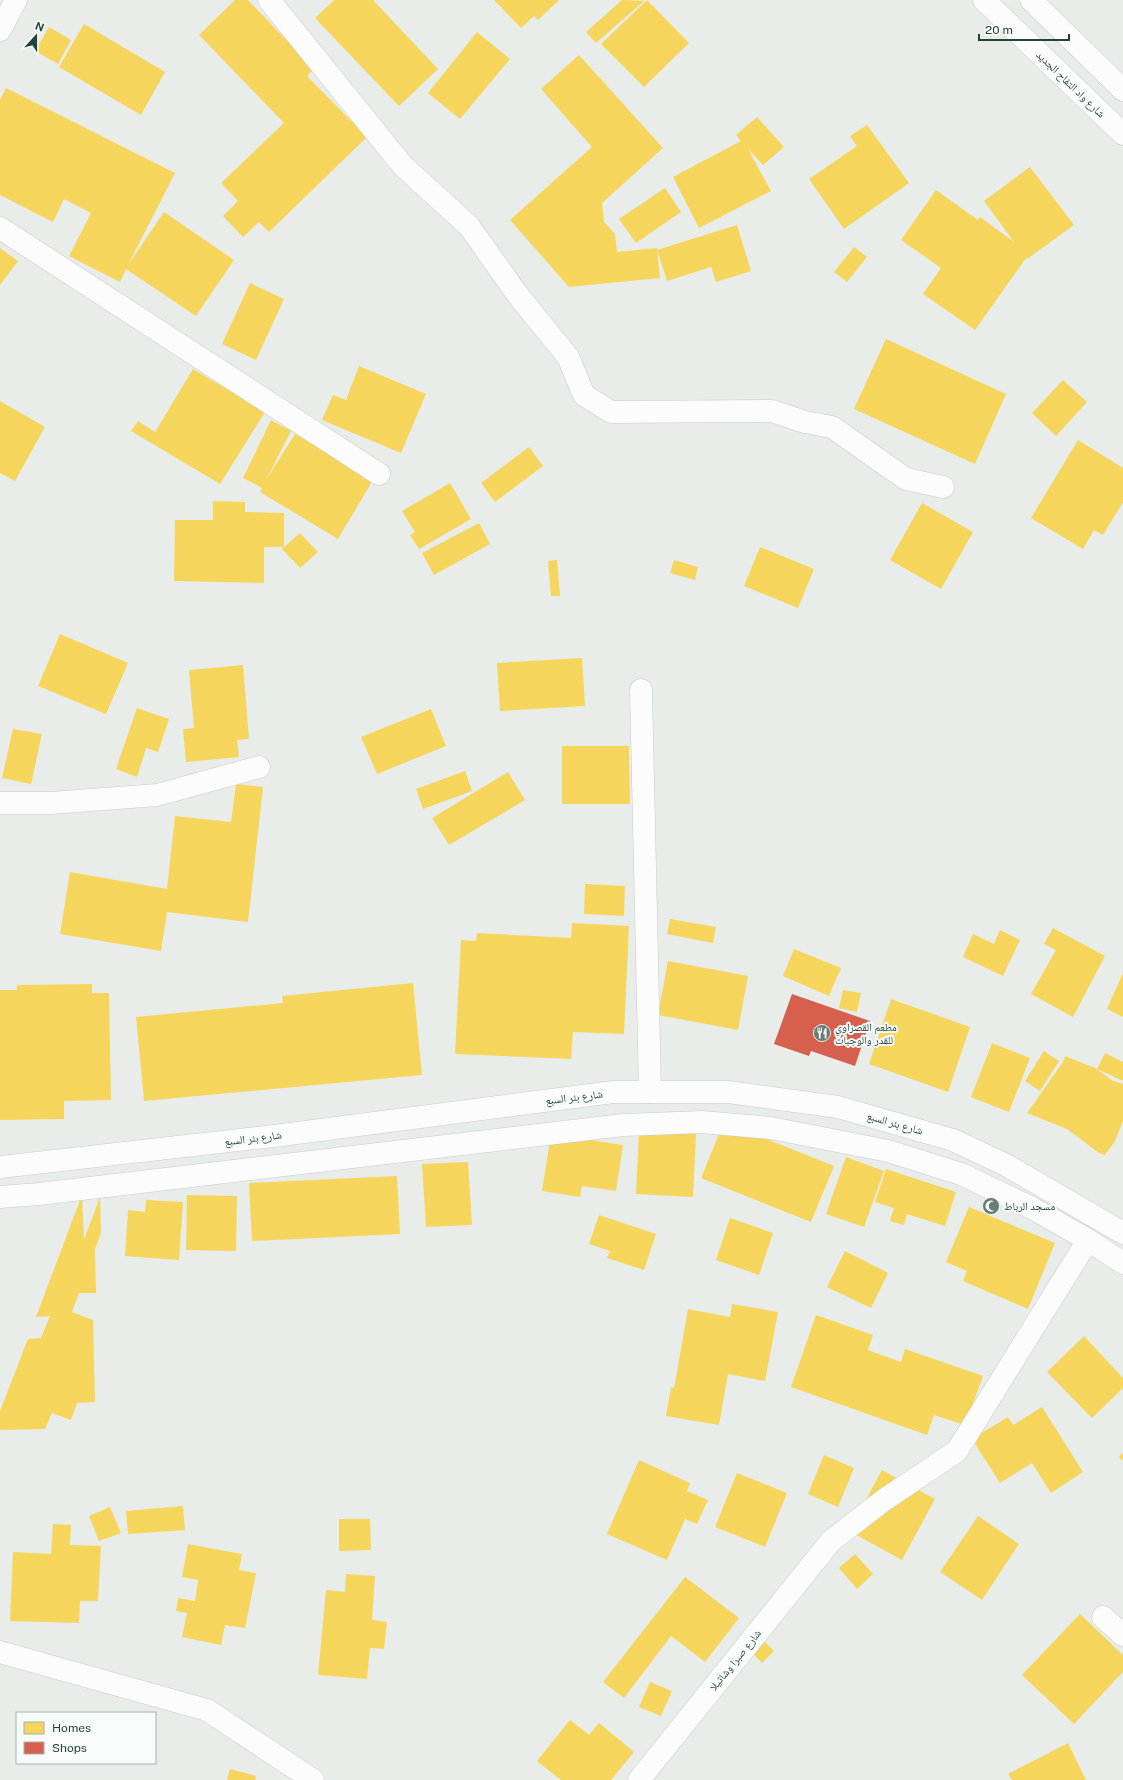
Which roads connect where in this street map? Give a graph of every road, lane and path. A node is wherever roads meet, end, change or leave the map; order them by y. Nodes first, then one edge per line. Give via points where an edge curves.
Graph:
1 (16, 0) edge
2 (269, 0) edge
3 (984, 0) edge
4 (1031, 0) edge
5 (0, 30) edge
6 (1122, 86) edge
7 (1123, 134) edge
8 (0, 228) edge
9 (379, 474) dead end
10 (943, 486) dead end
11 (641, 690) dead end
12 (259, 767) dead end
13 (0, 803) edge
14 (650, 1092) junction
15 (0, 1167) edge
16 (0, 1197) edge
17 (1123, 1233) edge
18 (1088, 1240) junction
19 (1123, 1263) edge
20 (1103, 1617) dead end
21 (1123, 1634) edge
22 (0, 1652) edge
23 (313, 1780) edge
24 (639, 1780) edge

1 - 5 street
2 - 10 street via 403,166 469,226 517,294 568,357 584,395 611,412 772,411 805,422 832,427 906,479
3 - 7 street, شارع واد التفاح الجديد
4 - 6 street
8 - 9 street
11 - 14 street
12 - 13 street via 157,795 51,803
14 - 15 street, شارع بئر السبع via 613,1092 274,1136
14 - 17 street, شارع بئر السبع via 728,1092 838,1107 953,1140 1006,1165
16 - 18 street via 600,1128 702,1122 771,1128 888,1151 961,1174 1032,1208
18 - 19 street
18 - 24 street, شارع صبرا وشاتيلا via 957,1450 884,1500 831,1541
20 - 21 street
22 - 23 street via 207,1710

